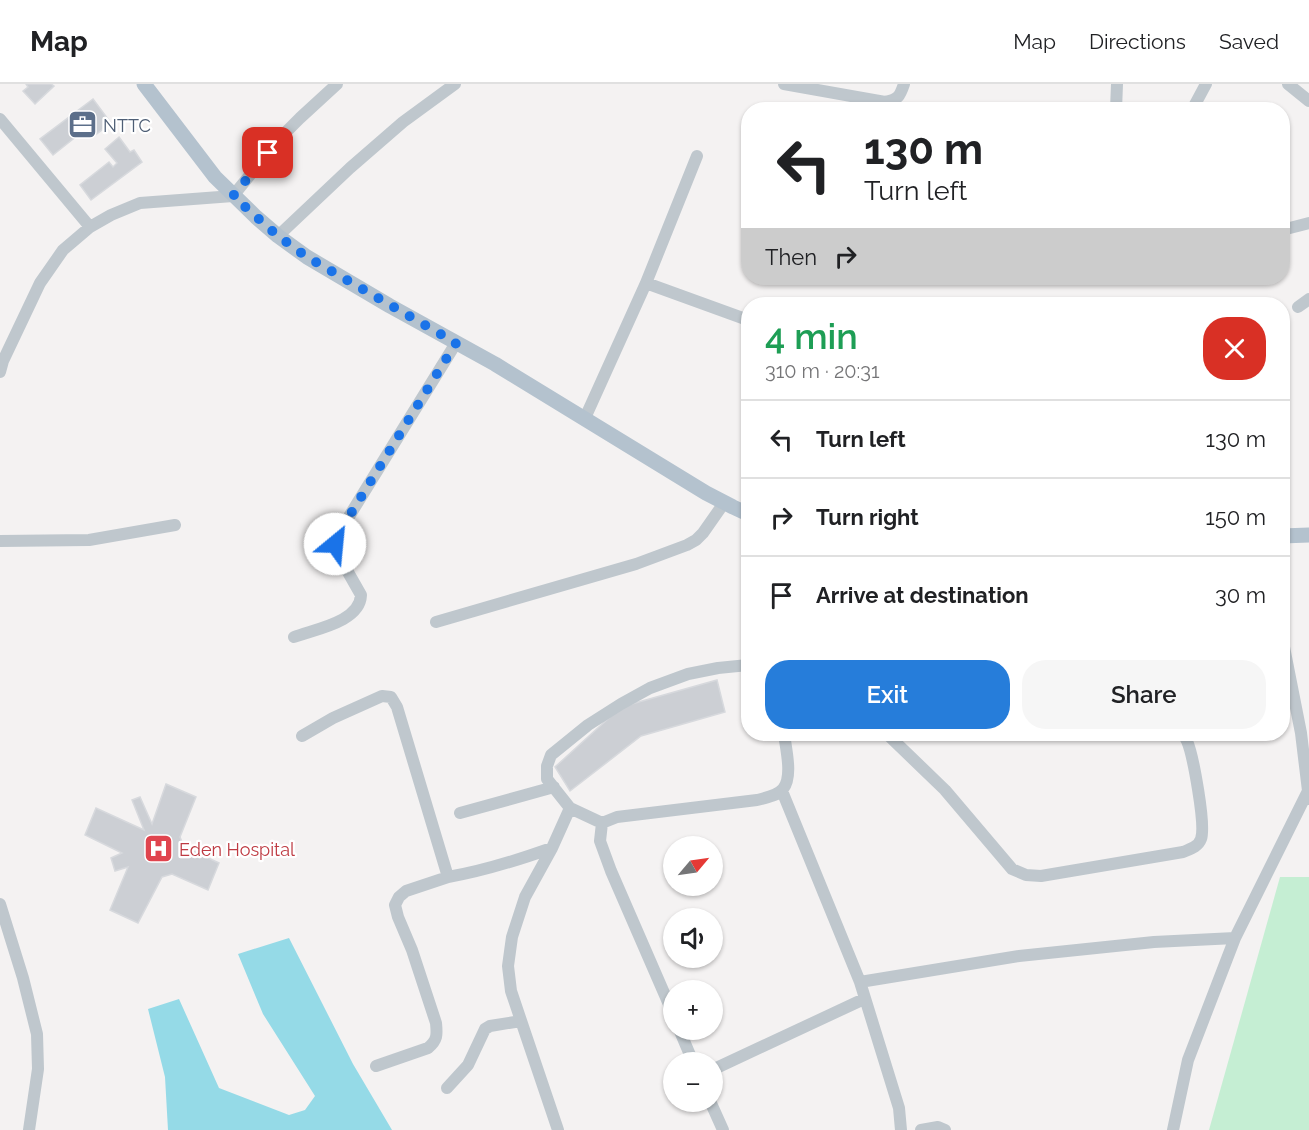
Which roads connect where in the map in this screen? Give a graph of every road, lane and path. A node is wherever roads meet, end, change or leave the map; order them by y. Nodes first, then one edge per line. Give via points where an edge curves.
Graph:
1 (144, 84) edge
2 (337, 84) edge
3 (455, 84) edge
4 (784, 84) edge
5 (904, 84) edge
6 (1117, 84) edge
7 (1206, 84) edge
8 (1288, 84) edge
9 (1309, 101) edge
10 (1116, 102) edge
11 (1196, 102) edge
12 (0, 119) edge
13 (697, 156) dead end
14 (233, 196) junction
15 (1309, 223) edge
16 (90, 227) junction
17 (1290, 228) edge
18 (278, 236) junction
19 (646, 283) junction
20 (1309, 299) edge
21 (1298, 307) dead end
22 (741, 317) edge
23 (456, 343) junction
24 (1, 365) edge
25 (585, 418) junction
26 (724, 502) junction
27 (741, 510) edge
28 (175, 525) dead end
29 (1309, 535) edge
30 (1290, 536) edge
31 (0, 541) edge
32 (436, 622) dead end
33 (294, 637) dead end
34 (741, 666) edge
35 (1290, 677) edge
36 (302, 736) dead end
37 (785, 741) edge
38 (894, 741) edge
39 (1187, 741) edge
40 (554, 787) junction
41 (782, 791) junction
42 (1308, 797) edge
43 (570, 808) junction
44 (460, 813) dead end
45 (602, 823) junction
46 (552, 848) junction
47 (448, 877) junction
48 (0, 904) edge
49 (1235, 938) junction
50 (860, 982) junction
51 (663, 991) edge
52 (864, 999) junction
53 (521, 1021) junction
54 (723, 1065) edge
55 (376, 1066) dead end
56 (447, 1088) dead end
57 (715, 1112) edge
58 (29, 1130) edge
59 (558, 1130) edge
60 (723, 1130) edge
61 (901, 1130) edge
62 (921, 1130) edge
63 (945, 1130) edge
64 (1173, 1130) edge

1 - 14 main road
2 - 14 street via 279,139
3 - 18 street via 350,168
4 - 5 street via 885,102 902,93
6 - 10 street
7 - 11 street
8 - 9 street
12 - 16 street
13 - 19 street
14 - 16 street via 140,203
14 - 18 main road
15 - 17 street
16 - 24 street via 63,250 40,283
18 - 23 main road via 307,257
19 - 22 street
19 - 25 street
20 - 21 street
23 - 25 main road
23 - 33 street via 337,536 336,552 361,595 357,609 345,619
25 - 26 main road
26 - 27 main road
26 - 32 street via 703,533 687,546
28 - 31 street via 89,540
29 - 30 main road
34 - 40 street via 688,674 650,688 588,725 551,755 547,778
35 - 42 street
36 - 47 street via 382,696 391,697
37 - 41 street via 788,781
38 - 39 street via 945,790 1012,869 1041,876 1183,852 1198,844 1203,824
40 - 43 street
40 - 44 street
41 - 45 street via 757,800 617,817
41 - 50 street
42 - 49 street
43 - 45 street
43 - 46 street
45 - 51 street via 600,841
46 - 47 street via 496,867
46 - 53 street via 525,897 512,937 508,966
47 - 55 street via 406,891 395,905 436,1023 434,1043
48 - 58 street via 37,1034 38,1069
49 - 50 street via 1019,956
49 - 64 street via 1188,1060
50 - 52 street
52 - 54 street
52 - 61 street via 899,1108
53 - 56 street via 485,1029 468,1065
53 - 59 street
57 - 60 street
62 - 63 street

